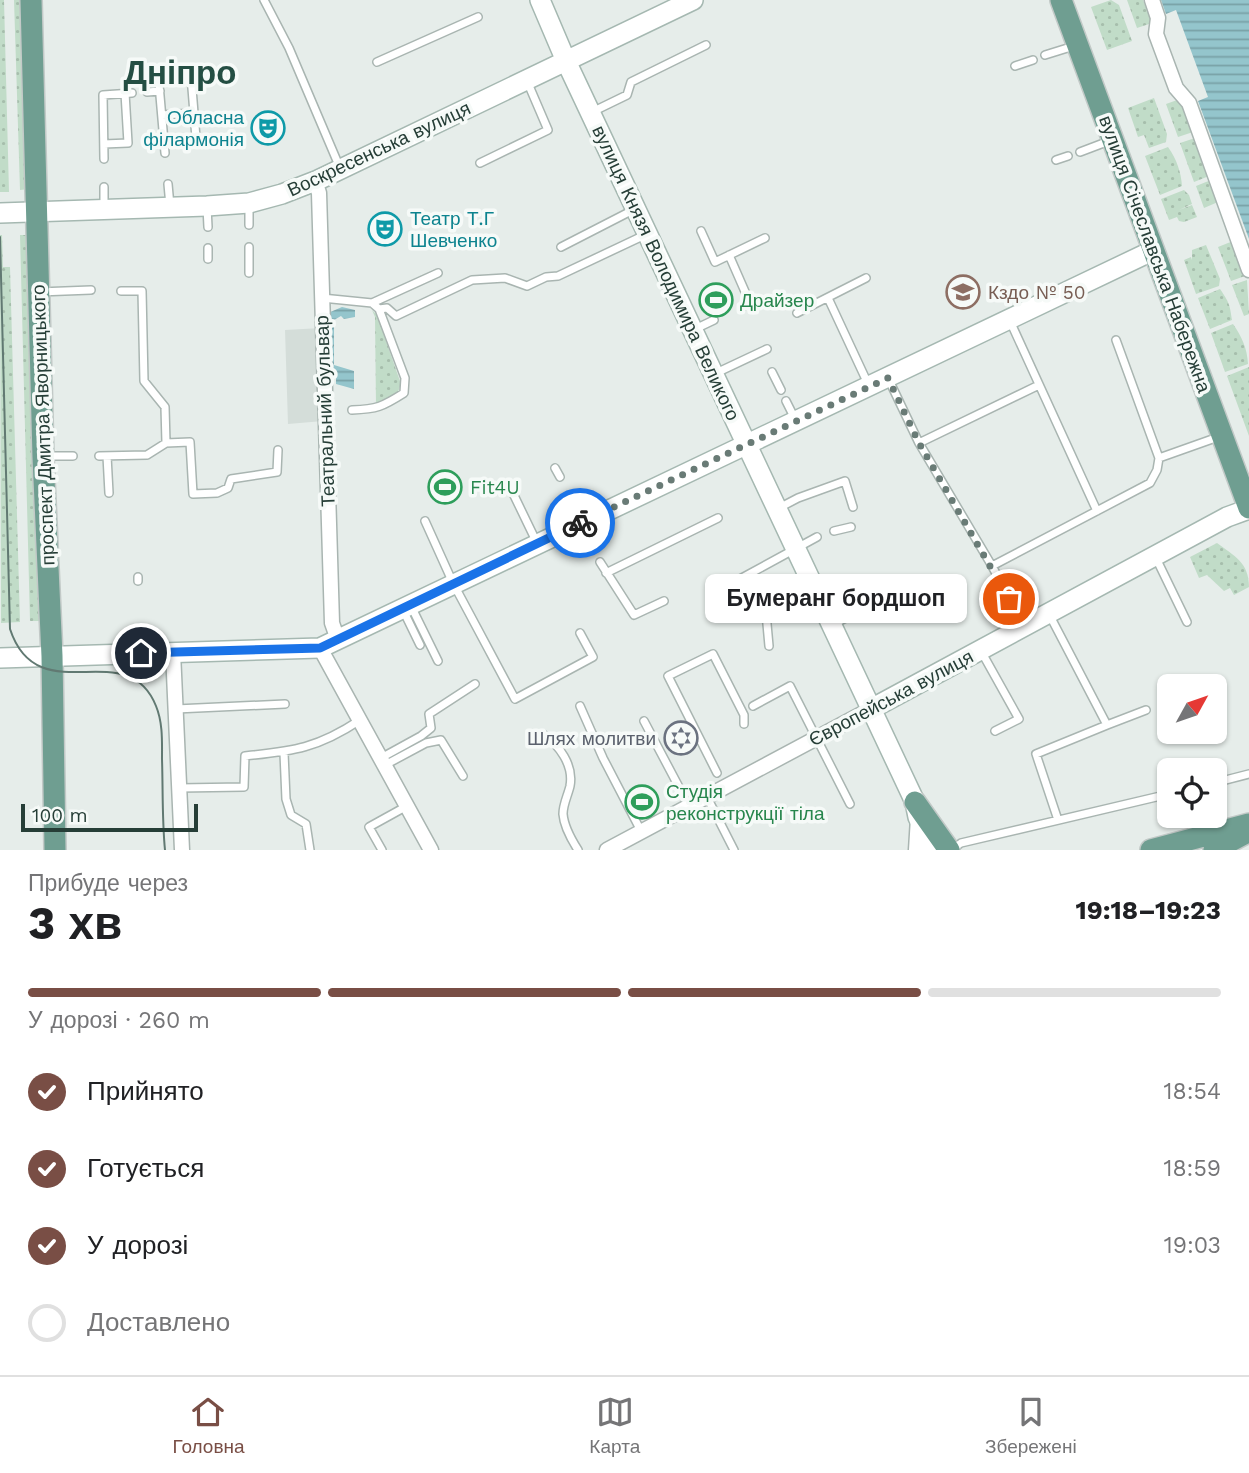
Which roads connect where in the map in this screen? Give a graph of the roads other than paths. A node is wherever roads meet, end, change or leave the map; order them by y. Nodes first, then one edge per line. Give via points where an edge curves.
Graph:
1 (32, 0) edge
2 (264, 0) edge
3 (540, 0) edge
4 (1061, 0) edge
5 (1152, 0) edge
6 (689, 1) edge
7 (478, 17) dead end
8 (706, 45) dead end
9 (1078, 46) junction
10 (1045, 55) dead end
11 (1033, 60) dead end
12 (566, 61) junction
13 (377, 62) dead end
14 (1015, 66) dead end
15 (158, 73) dead end
16 (191, 76) dead end
17 (527, 80) junction
18 (160, 91) junction
19 (147, 92) dead end
20 (591, 112) junction
21 (194, 113) junction
22 (162, 115) junction
23 (196, 138) dead end
24 (1113, 140) junction
25 (104, 144) junction
26 (1080, 152) dead end
27 (165, 153) dead end
28 (1068, 156) dead end
29 (104, 159) dead end
30 (1056, 160) dead end
31 (480, 163) dead end
32 (340, 169) junction
33 (315, 181) junction
34 (167, 184) dead end
35 (104, 187) dead end
36 (248, 202) junction
37 (207, 206) junction
38 (170, 207) junction
39 (636, 209) junction
40 (105, 210) junction
41 (0, 213) edge
42 (37, 213) junction
43 (249, 225) dead end
44 (208, 227) dead end
45 (701, 231) dead end
46 (648, 234) junction
47 (765, 238) dead end
48 (249, 247) dead end
49 (561, 247) dead end
50 (208, 248) dead end
51 (1154, 250) junction
52 (729, 255) junction
53 (208, 259) dead end
54 (1249, 270) edge
55 (249, 273) dead end
56 (438, 273) dead end
57 (866, 278) dead end
58 (91, 290) dead end
59 (121, 291) dead end
60 (39, 292) junction
61 (322, 298) junction
62 (828, 298) junction
63 (372, 303) junction
64 (744, 306) dead end
65 (379, 309) junction
66 (797, 313) dead end
67 (714, 320) dead end
68 (1010, 320) junction
69 (693, 331) junction
70 (1116, 340) dead end
71 (767, 349) dead end
72 (772, 372) dead end
73 (713, 374) junction
74 (888, 378) junction
75 (1039, 385) junction
76 (870, 387) junction
77 (781, 390) dead end
78 (786, 401) dead end
79 (352, 410) dead end
80 (796, 421) junction
81 (1222, 435) junction
82 (166, 443) junction
83 (919, 443) junction
84 (747, 445) junction
85 (278, 450) dead end
86 (73, 456) dead end
87 (43, 457) junction
88 (1159, 458) junction
89 (555, 468) dead end
90 (559, 477) dead end
91 (509, 485) dead end
92 (108, 494) dead end
93 (572, 504) dead end
94 (853, 507) dead end
95 (1249, 508) edge
96 (777, 509) junction
97 (1097, 511) junction
98 (718, 518) dead end
99 (425, 521) dead end
100 (582, 522) junction
101 (851, 527) dead end
102 (834, 531) dead end
103 (817, 537) dead end
104 (590, 542) dead end
105 (537, 543) junction
106 (796, 550) junction
107 (1154, 555) junction
108 (600, 562) dead end
109 (992, 566) junction
110 (606, 573) junction
111 (453, 583) junction
112 (814, 590) junction
113 (881, 592) dead end
114 (713, 600) dead end
115 (664, 601) dead end
116 (873, 604) dead end
117 (406, 607) junction
118 (1048, 613) junction
119 (829, 620) junction
120 (1188, 622) dead end
121 (1024, 626) junction
122 (140, 628) dead end
123 (580, 633) dead end
124 (329, 644) junction
125 (420, 645) dead end
126 (769, 646) dead end
127 (980, 650) junction
128 (173, 652) junction
129 (141, 653) junction
130 (52, 656) junction
131 (0, 658) edge
132 (438, 661) dead end
133 (475, 684) dead end
134 (285, 704) dead end
135 (580, 706) dead end
136 (753, 706) dead end
137 (176, 709) junction
138 (871, 709) junction
139 (1146, 710) dead end
140 (644, 721) dead end
141 (354, 724) junction
142 (744, 724) dead end
143 (1107, 726) junction
144 (995, 731) dead end
145 (818, 737) junction
146 (534, 739) dead end
147 (286, 752) junction
148 (383, 761) junction
149 (717, 772) dead end
150 (1249, 774) edge
151 (463, 776) dead end
152 (1227, 780) edge
153 (179, 788) junction
154 (707, 796) junction
155 (1157, 797) edge
156 (850, 804) dead end
157 (408, 805) junction
158 (689, 806) junction
159 (917, 809) junction
160 (1058, 820) junction
161 (1249, 824) edge
162 (642, 832) junction
163 (1249, 832) edge
164 (1249, 845) edge
165 (626, 846) edge
166 (55, 850) edge
167 (182, 850) edge
168 (310, 850) edge
169 (382, 850) edge
170 (431, 850) edge
171 (578, 850) edge
172 (607, 850) edge
173 (734, 850) edge
174 (916, 850) edge
175 (933, 850) edge
176 (950, 850) edge
177 (1151, 850) edge
178 (1214, 850) edge
179 (1237, 850) edge

1 - 42 main road, проспект Дмитра Яворницького
2 - 32 lane
3 - 12 main road, вулиця Князя Володимира Великого
4 - 9 main road, вулиця Січеславська Набережна
5 - 54 street via 1158,18 1156,34 1176,89 1189,103
6 - 12 main road, Воскресенська вулиця
7 - 13 lane
8 - 20 lane via 631,82 626,95
9 - 10 lane
9 - 24 main road, вулиця Січеславська Набережна
11 - 14 lane
12 - 17 main road, Воскресенська вулиця
12 - 20 main road, вулиця Князя Володимира Великого
15 - 18 lane
16 - 21 lane
17 - 31 lane via 548,130
17 - 32 main road, Воскресенська вулиця
18 - 19 lane
18 - 22 lane
20 - 39 main road, вулиця Князя Володимира Великого
21 - 22 lane
21 - 23 lane
22 - 27 lane
24 - 26 lane
24 - 51 main road, вулиця Січеславська Набережна
25 - 25 lane via 103,95 129,93 128,143
25 - 29 lane
28 - 30 lane
32 - 33 main road, Воскресенська вулиця
33 - 36 main road, Воскресенська вулиця
33 - 61 street, Театральний бульвар
34 - 38 lane
35 - 40 lane
36 - 37 main road, Воскресенська вулиця
36 - 43 lane
37 - 38 main road, Воскресенська вулиця
37 - 44 lane
38 - 40 main road, Воскресенська вулиця
39 - 46 main road, вулиця Князя Володимира Великого
39 - 49 lane
40 - 42 main road, Воскресенська вулиця
41 - 42 main road, Воскресенська вулиця
42 - 60 main road, проспект Дмитра Яворницького
45 - 52 lane via 715,262
46 - 65 lane via 527,286 505,278 472,281 396,316 387,308
46 - 69 main road, вулиця Князя Володимира Великого
47 - 52 lane
48 - 55 lane
50 - 53 lane
51 - 68 main road
51 - 81 main road, вулиця Січеславська Набережна
52 - 64 lane via 750,303
56 - 63 lane
57 - 62 lane
58 - 60 lane
59 - 82 lane via 142,291 145,381 166,407
60 - 87 main road, проспект Дмитра Яворницького
61 - 63 lane
61 - 124 street, Театральний бульвар
62 - 66 lane
62 - 76 lane
63 - 65 lane
65 - 79 lane via 405,378 404,393 376,409
67 - 69 lane
68 - 74 main road
68 - 75 lane
69 - 73 main road, вулиця Князя Володимира Великого
70 - 88 lane
71 - 73 lane
72 - 77 lane
73 - 84 main road, вулиця Князя Володимира Великого
74 - 76 main road
74 - 83 lane
75 - 83 lane
75 - 97 lane
76 - 80 main road
78 - 80 lane
80 - 84 main road
81 - 88 lane
81 - 95 main road, вулиця Січеславська Набережна
82 - 85 lane via 190,442 193,494 217,493 228,488 231,479 276,472
82 - 92 lane via 147,455 103,456
83 - 109 lane
84 - 96 main road, вулиця Князя Володимира Великого
84 - 100 main road
86 - 87 lane
87 - 130 main road, проспект Дмитра Яворницького
88 - 97 lane via 1150,483
89 - 90 lane
91 - 105 lane
93 - 100 lane
94 - 96 lane via 845,481
95 - 107 main road, Європейська вулиця
96 - 106 main road, вулиця Князя Володимира Великого
97 - 109 lane
98 - 110 lane
99 - 111 lane
100 - 104 lane
100 - 105 main road
101 - 102 lane
103 - 106 lane
105 - 111 main road
106 - 112 main road, вулиця Князя Володимира Великого
106 - 114 lane via 740,579 738,587
107 - 118 main road, Європейська вулиця
107 - 120 lane
108 - 110 lane
109 - 121 lane
110 - 115 lane via 634,615
111 - 117 main road
111 - 123 lane via 515,699 593,657
112 - 119 main road, вулиця Князя Володимира Великого
112 - 126 lane via 766,613
113 - 119 lane
116 - 119 lane
117 - 124 main road
117 - 125 lane
117 - 132 lane
118 - 121 main road, Європейська вулиця
118 - 143 lane
119 - 138 main road, вулиця Князя Володимира Великого
121 - 127 main road, Європейська вулиця
122 - 129 lane
124 - 128 main road
124 - 141 street, Театральний бульвар
127 - 138 main road, Європейська вулиця
127 - 144 lane via 1019,719
128 - 129 main road
128 - 137 street
129 - 130 main road
130 - 131 main road
130 - 166 main road, проспект Дмитра Яворницького
133 - 148 lane via 429,714 431,728
134 - 137 lane
135 - 162 lane
136 - 145 lane via 790,686
137 - 153 street
138 - 145 street, Європейська вулиця
138 - 159 main road, вулиця Князя Володимира Великого
139 - 143 lane
140 - 158 lane
141 - 147 lane via 327,740
141 - 148 street, Театральний бульвар
142 - 149 lane via 744,715 713,654 668,676
143 - 160 lane via 1035,754
145 - 154 street, Європейська вулиця
145 - 156 lane
146 - 171 lane via 543,734 555,742 566,760 571,783 564,820
147 - 153 lane via 245,756 244,787
147 - 168 lane via 288,807 290,815 306,824
148 - 151 lane via 441,740
148 - 157 street, Театральний бульвар
150 - 152 lane
153 - 167 street
154 - 158 street, Європейська вулиця
154 - 173 lane
155 - 160 lane
157 - 169 lane via 369,827
157 - 170 street, Театральний бульвар
158 - 162 street, Європейська вулиця
159 - 174 street
159 - 175 main road, вулиця Князя Володимира Великого
159 - 176 main road
160 - 176 lane via 961,842
161 - 177 main road
162 - 165 street, Європейська вулиця
163 - 178 main road
164 - 179 main road
165 - 172 street, Європейська вулиця

